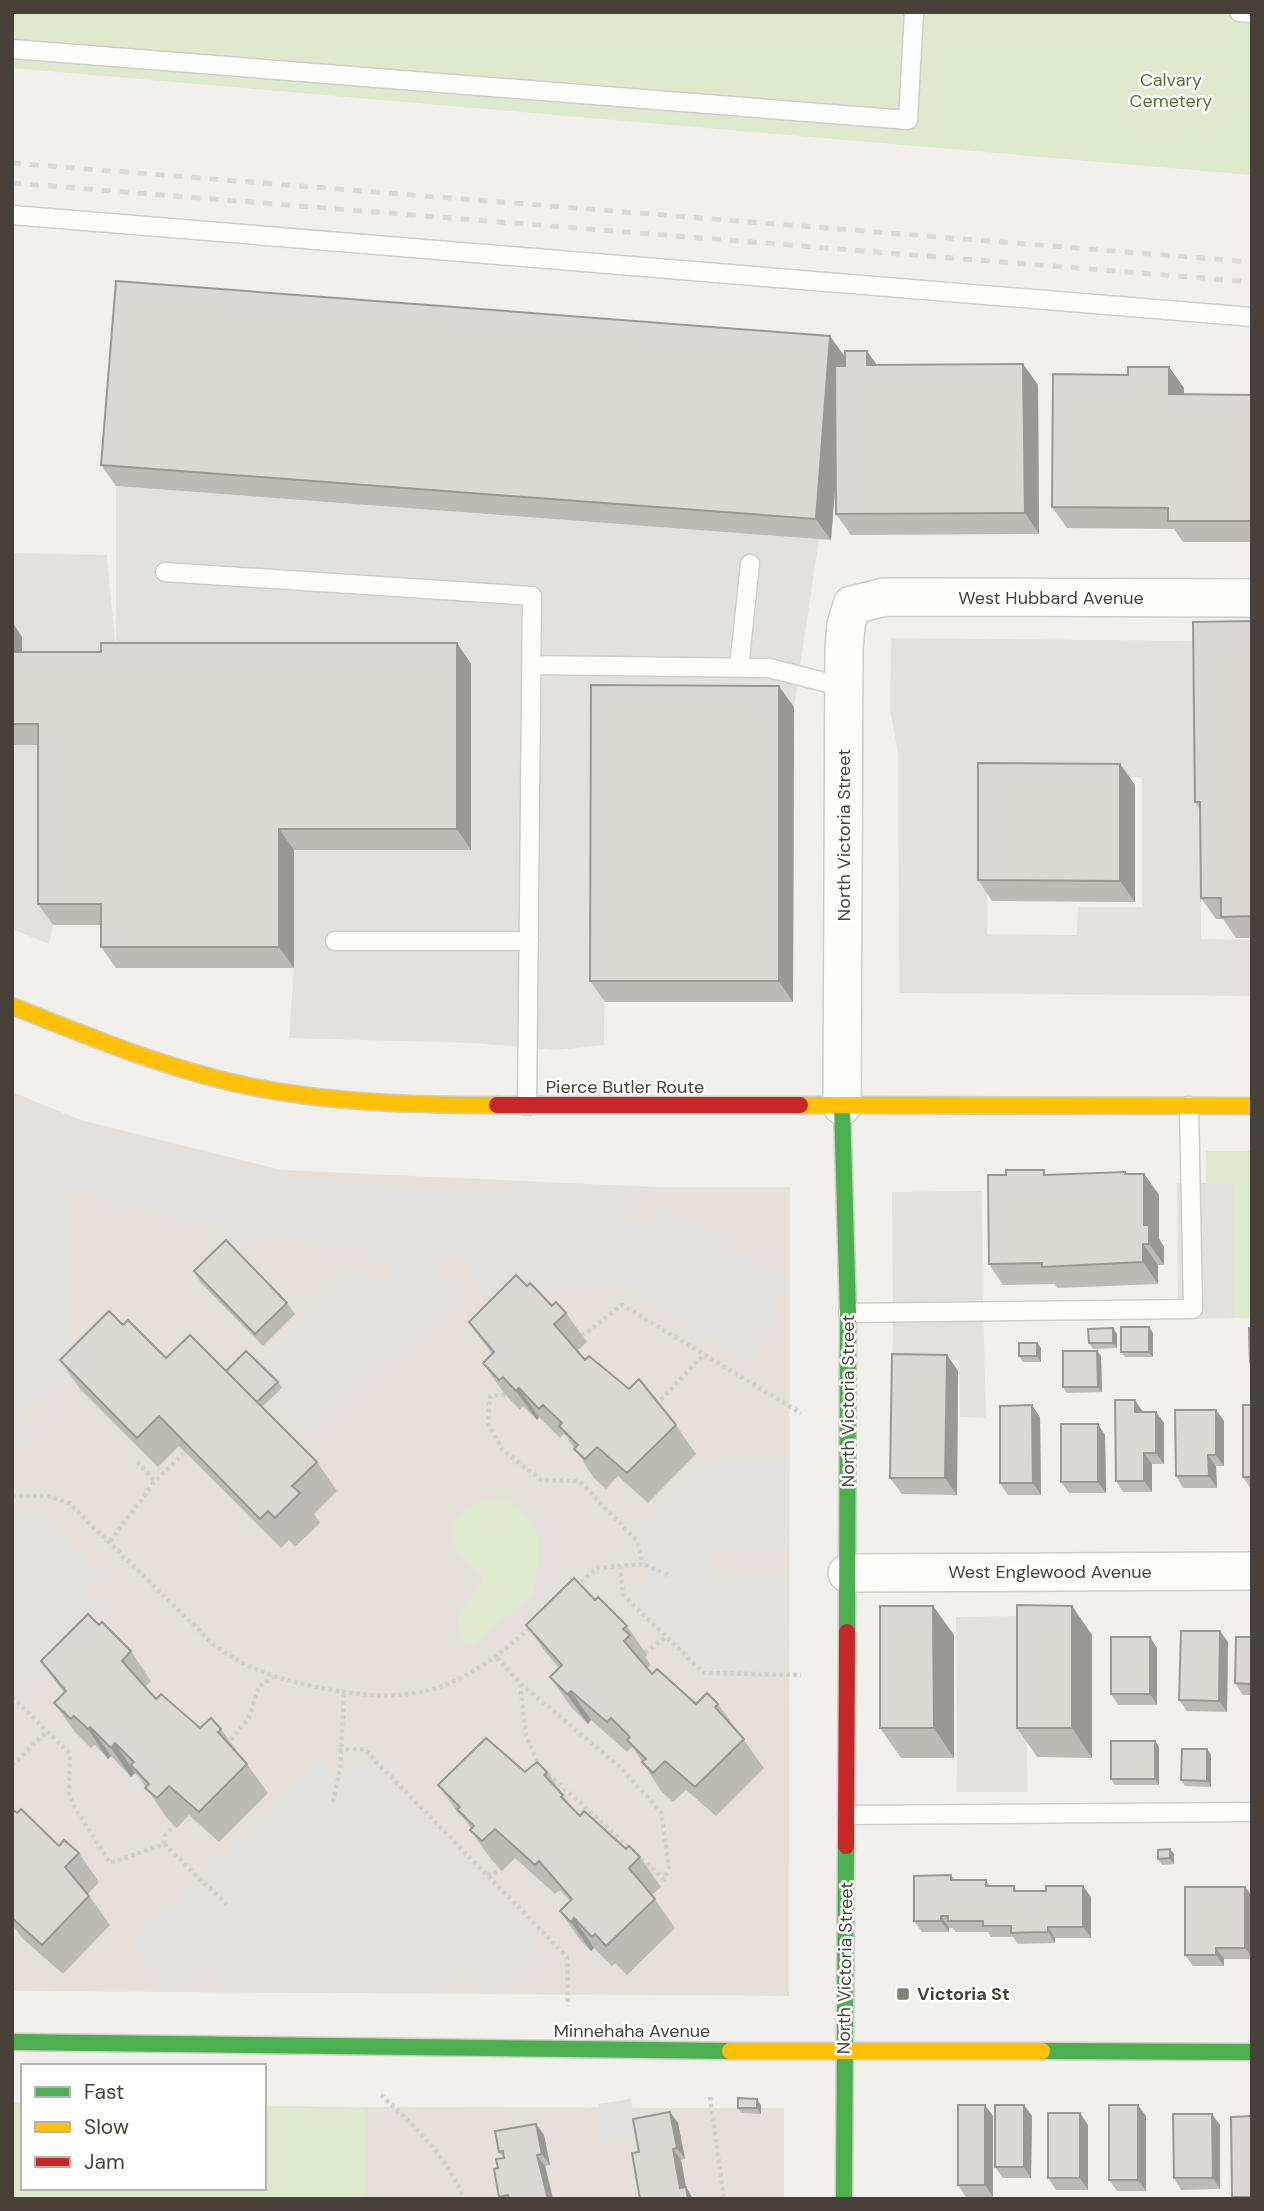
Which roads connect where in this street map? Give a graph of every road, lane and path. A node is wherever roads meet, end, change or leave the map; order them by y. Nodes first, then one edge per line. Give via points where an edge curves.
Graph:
1 (914, 12) edge
2 (1239, 12) edge
3 (1252, 13) edge
4 (12, 49) edge
5 (12, 215) edge
6 (1252, 317) edge
7 (750, 564) dead end
8 (165, 572) dead end
9 (1252, 598) edge
10 (852, 605) joint
11 (531, 665) junction
12 (739, 667) junction
13 (844, 687) junction
14 (335, 941) dead end
15 (529, 941) junction
16 (12, 1006) edge
17 (527, 1106) junction
18 (842, 1106) junction
19 (1189, 1106) junction
20 (1252, 1106) edge
21 (848, 1313) junction
22 (582, 1336) dead end
23 (704, 1354) junction
24 (505, 1395) edge
25 (654, 1407) edge
26 (802, 1413) dead end
27 (186, 1452) edge
28 (136, 1462) edge
29 (155, 1481) junction
30 (12, 1496) edge
31 (110, 1541) junction
32 (643, 1564) junction
33 (620, 1566) junction
34 (1252, 1571) edge
35 (847, 1573) junction
36 (668, 1575) dead end
37 (567, 1595) edge
38 (537, 1622) edge
39 (666, 1637) junction
40 (645, 1653) dead end
41 (497, 1658) junction
42 (802, 1675) dead end
43 (274, 1678) junction
44 (520, 1683) junction
45 (344, 1693) junction
46 (12, 1697) edge
47 (47, 1731) junction
48 (339, 1750) junction
49 (217, 1754) edge
50 (12, 1765) edge
51 (559, 1783) junction
52 (551, 1791) edge
53 (333, 1802) dead end
54 (1252, 1812) edge
55 (847, 1815) junction
56 (174, 1825) edge
57 (164, 1844) junction
58 (502, 1871) edge
59 (487, 1875) junction
60 (664, 1879) junction
61 (657, 1883) dead end
62 (228, 1906) dead end
63 (568, 2006) dead end
64 (12, 2042) edge
65 (844, 2050) junction
66 (1252, 2052) edge
67 (381, 2095) dead end
68 (710, 2096) dead end
69 (464, 2199) edge
70 (724, 2199) edge
71 (844, 2199) edge

1 - 4 lane via 908,120
2 - 3 lane
5 - 6 lane
7 - 12 lane
8 - 11 lane via 532,596
9 - 10 street, West Hubbard Avenue via 885,597
10 - 13 street, North Victoria Street via 846,625
11 - 12 lane
11 - 15 lane
12 - 13 lane via 769,668
13 - 18 street, North Victoria Street
14 - 15 lane
15 - 17 lane
16 - 17 street, Pierce Butler Route via 111,1046 248,1086 389,1105
17 - 18 street, Pierce Butler Route
18 - 19 street, Pierce Butler Route
18 - 21 street, North Victoria Street
19 - 20 street, Pierce Butler Route
19 - 21 lane via 1193,1309
21 - 35 street, North Victoria Street
22 - 23 path via 622,1305
23 - 25 path
23 - 26 path
24 - 32 path via 490,1396 488,1410 491,1431 502,1449 541,1479 579,1480 637,1541
27 - 29 path
28 - 29 path
29 - 31 path
30 - 31 path via 48,1496 69,1503
31 - 43 path via 214,1645
32 - 33 path
32 - 36 path
33 - 37 path via 597,1568
33 - 39 path via 623,1595
34 - 35 street, West Englewood Avenue
35 - 55 street, North Victoria Street
38 - 41 path
39 - 40 path
39 - 42 path via 704,1673
41 - 44 path
41 - 45 path via 413,1695
43 - 45 path
43 - 49 path via 259,1686 249,1718
44 - 51 path via 526,1735 535,1762
44 - 60 path via 621,1768 661,1812 669,1857
45 - 48 path
46 - 47 path
47 - 50 path
47 - 57 path via 71,1754 72,1799 110,1863
48 - 53 path
48 - 59 path via 364,1749
51 - 52 path
51 - 60 path
54 - 55 lane
55 - 65 street, North Victoria Street
56 - 57 path
57 - 62 path
58 - 59 path
59 - 63 path via 567,1957
60 - 61 path
64 - 65 street, Minnehaha Avenue
65 - 66 street, Minnehaha Avenue
65 - 71 street, North Victoria Street
67 - 69 path via 430,2140 452,2170
68 - 70 path

